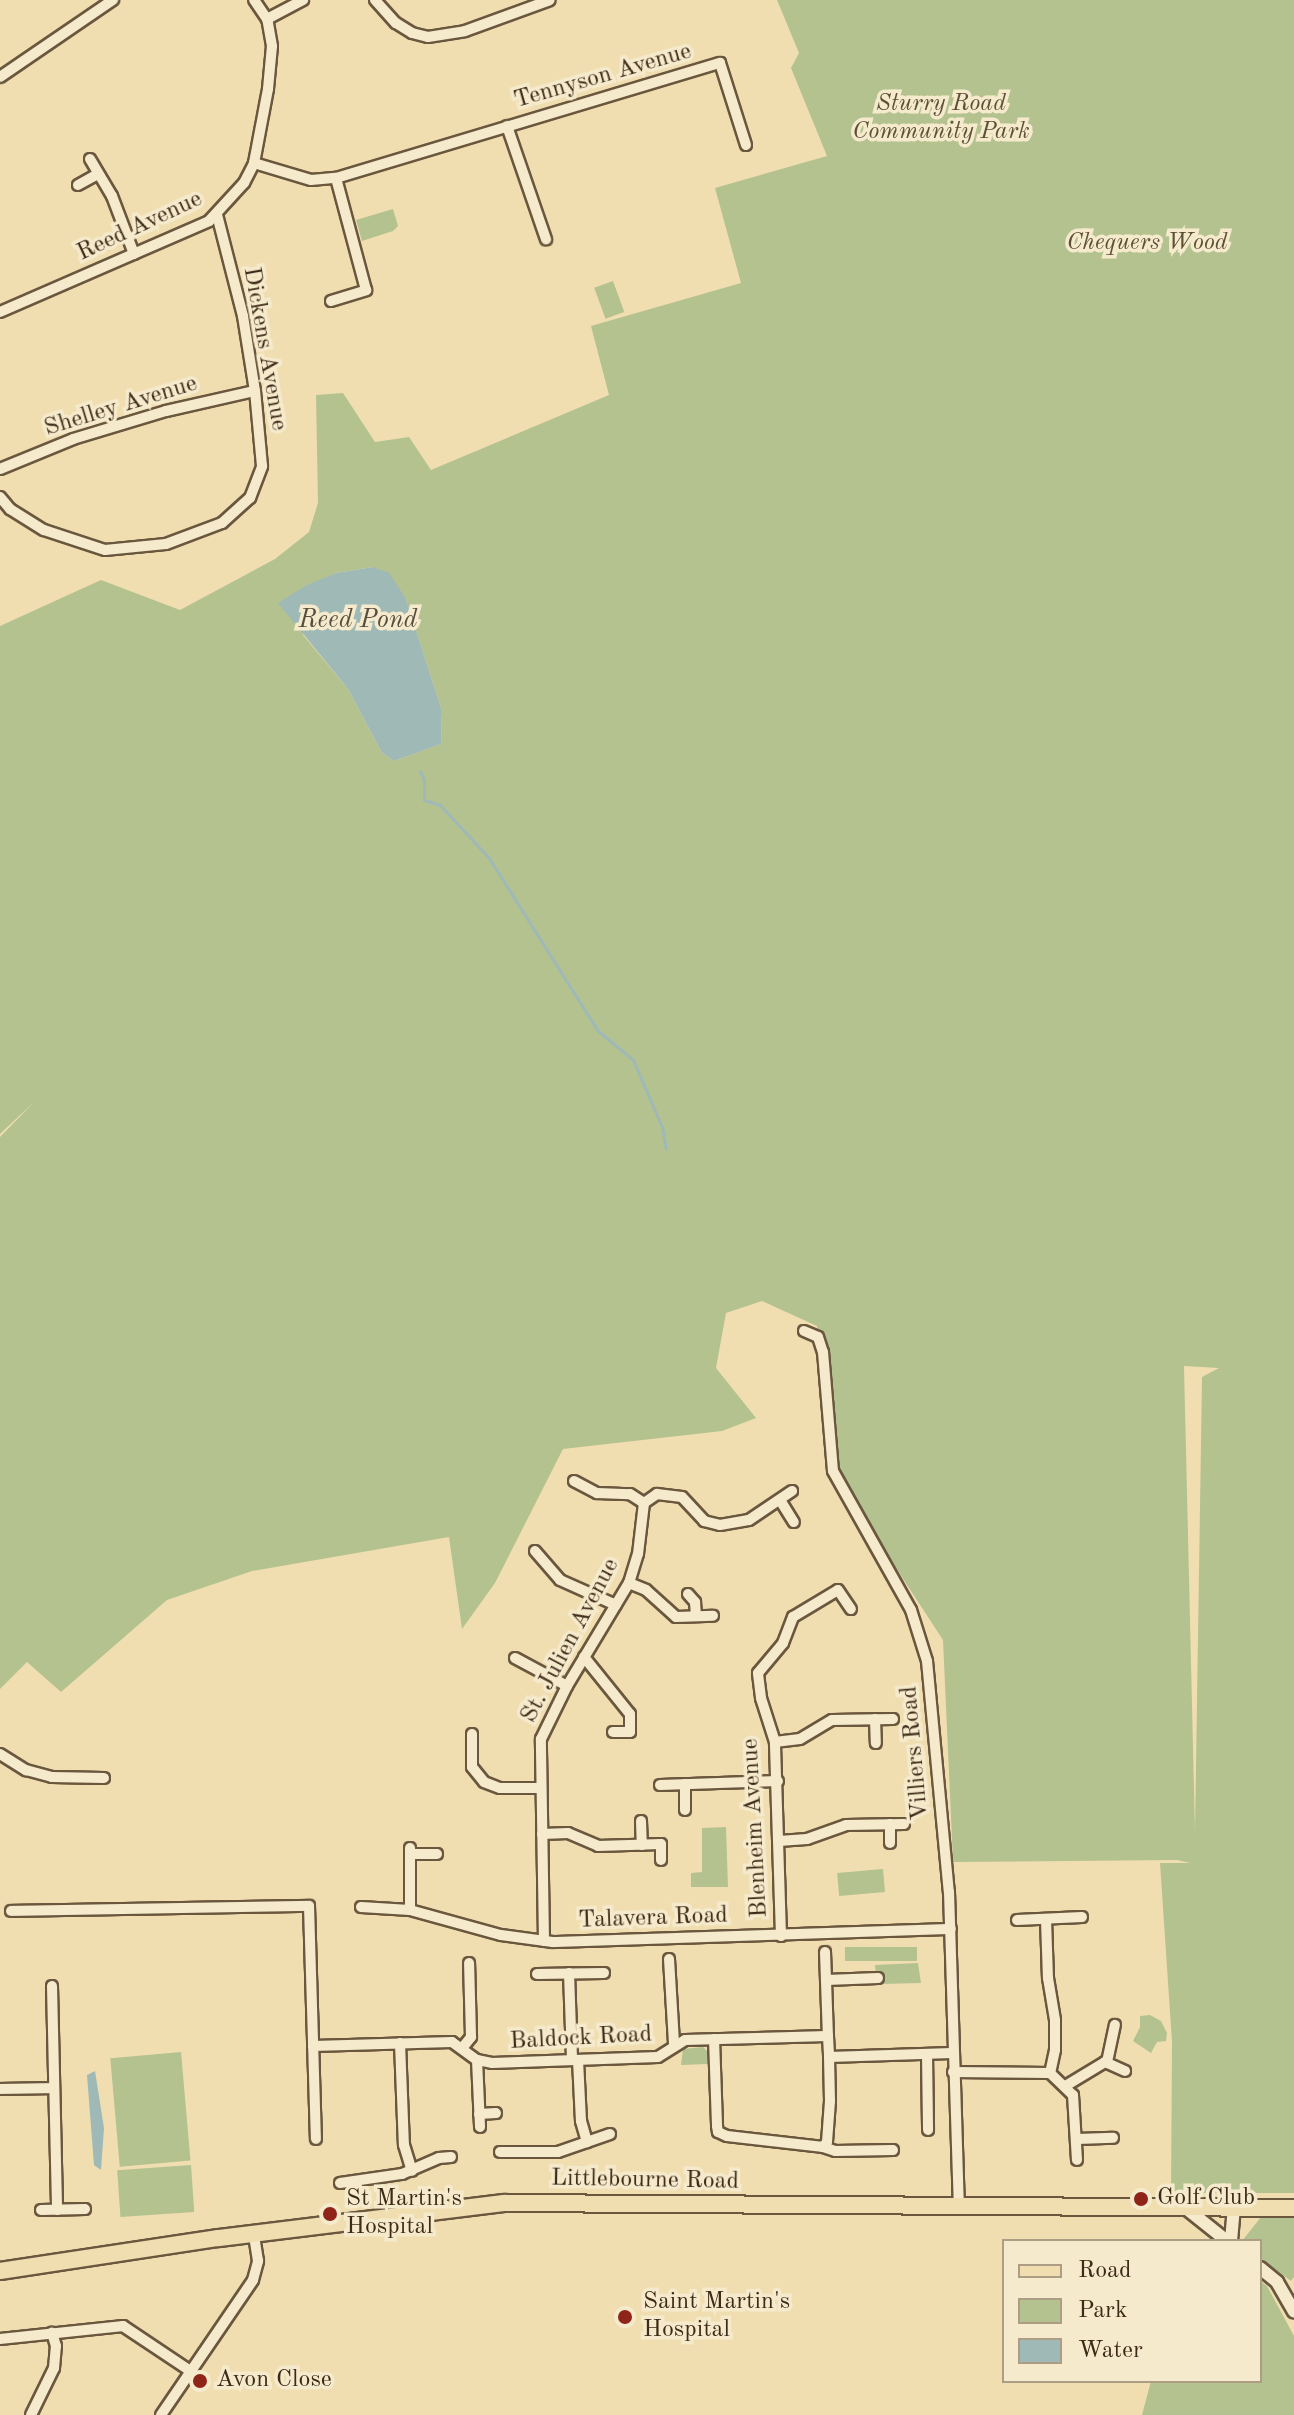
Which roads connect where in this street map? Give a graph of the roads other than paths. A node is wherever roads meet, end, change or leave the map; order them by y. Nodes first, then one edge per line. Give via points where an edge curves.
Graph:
1 (113, 0) edge
2 (254, 0) edge
3 (303, 0) edge
4 (375, 0) edge
5 (550, 0) edge
6 (267, 19) junction
7 (0, 77) edge
8 (507, 126) junction
9 (746, 145) dead end
10 (90, 159) dead end
11 (254, 163) junction
12 (98, 174) junction
13 (336, 178) junction
14 (78, 185) dead end
15 (217, 215) junction
16 (546, 239) dead end
17 (134, 254) junction
18 (331, 301) dead end
19 (0, 312) edge
20 (255, 391) junction
21 (0, 469) edge
22 (0, 497) edge
23 (804, 1331) dead end
24 (574, 1481) dead end
25 (792, 1491) dead end
26 (780, 1500) junction
27 (644, 1503) junction
28 (794, 1522) dead end
29 (535, 1551) dead end
30 (629, 1583) junction
31 (688, 1594) dead end
32 (616, 1605) junction
33 (851, 1609) dead end
34 (696, 1616) junction
35 (713, 1616) dead end
36 (584, 1657) junction
37 (515, 1658) dead end
38 (567, 1686) junction
39 (875, 1719) junction
40 (893, 1719) dead end
41 (613, 1732) dead end
42 (472, 1734) dead end
43 (775, 1742) junction
44 (876, 1743) dead end
45 (0, 1754) edge
46 (104, 1778) dead end
47 (778, 1781) junction
48 (685, 1784) junction
49 (660, 1785) dead end
50 (541, 1788) junction
51 (685, 1810) dead end
52 (641, 1821) dead end
53 (890, 1824) junction
54 (904, 1824) dead end
55 (542, 1834) junction
56 (779, 1841) junction
57 (890, 1843) dead end
58 (642, 1845) junction
59 (437, 1854) dead end
60 (661, 1860) dead end
61 (361, 1907) dead end
62 (410, 1910) junction
63 (11, 1911) dead end
64 (1082, 1917) dead end
65 (1046, 1919) junction
66 (1017, 1920) dead end
67 (951, 1929) junction
68 (781, 1936) junction
69 (544, 1941) junction
70 (825, 1952) dead end
71 (669, 1959) dead end
72 (469, 1963) dead end
73 (569, 1973) junction
74 (604, 1973) dead end
75 (537, 1974) dead end
76 (878, 1978) dead end
77 (826, 1980) junction
78 (52, 1986) dead end
79 (1115, 2025) dead end
80 (828, 2036) junction
81 (714, 2039) junction
82 (400, 2043) junction
83 (674, 2044) junction
84 (313, 2046) junction
85 (463, 2047) junction
86 (952, 2053) junction
87 (927, 2054) junction
88 (829, 2057) junction
89 (477, 2060) junction
90 (575, 2060) junction
91 (1107, 2062) junction
92 (1125, 2071) dead end
93 (953, 2072) junction
94 (1050, 2073) junction
95 (1067, 2085) junction
96 (53, 2088) junction
97 (0, 2089) edge
98 (496, 2113) dead end
99 (479, 2114) junction
100 (480, 2127) dead end
101 (928, 2130) dead end
102 (610, 2134) dead end
103 (1113, 2138) dead end
104 (316, 2139) dead end
105 (1077, 2139) junction
106 (587, 2142) junction
107 (823, 2147) junction
108 (893, 2150) dead end
109 (500, 2152) dead end
110 (451, 2157) dead end
111 (1077, 2160) dead end
112 (412, 2171) junction
113 (340, 2183) dead end
114 (959, 2205) junction
115 (1294, 2208) edge
116 (85, 2209) dead end
117 (1187, 2209) junction
118 (1234, 2209) junction
119 (41, 2210) dead end
120 (57, 2210) junction
121 (254, 2235) junction
122 (1226, 2239) edge
123 (1229, 2239) edge
124 (1262, 2270) edge
125 (0, 2271) edge
126 (1294, 2311) edge
127 (52, 2333) junction
128 (0, 2339) edge
129 (189, 2370) junction
130 (36, 2414) edge
131 (161, 2415) edge

1 - 7 street
2 - 6 street, Reed Avenue
3 - 6 street
4 - 5 street via 412,33 443,37
6 - 11 street, Reed Avenue via 272,46
8 - 9 street, Tennyson Avenue via 720,63
8 - 13 street, Tennyson Avenue
8 - 16 street, Tennyson Avenue
10 - 12 street
11 - 13 street, Tennyson Avenue via 311,180
11 - 15 street, Reed Avenue
12 - 14 street
12 - 17 street
13 - 18 street via 366,290
15 - 17 street, Reed Avenue
15 - 20 street, Dickens Avenue via 243,316
17 - 19 street, Reed Avenue
20 - 21 street, Shelley Avenue via 85,435
20 - 22 street, Dickens Avenue via 262,466 250,498 222,523 166,544 105,550 44,530
23 - 67 street, Villiers Road via 818,1337 823,1352 833,1471 920,1633 927,1661
24 - 27 street via 597,1493 630,1494
25 - 26 street
26 - 27 street via 749,1520 720,1525 704,1521 682,1497 657,1494
26 - 28 street
27 - 30 street, St. Julien Avenue
29 - 32 street via 560,1580
30 - 32 street, St. Julien Avenue
30 - 34 street via 655,1597 669,1614
31 - 34 street
32 - 36 street, St. Julien Avenue
33 - 43 street, Blenheim Avenue via 838,1590 793,1617 783,1643 758,1673
34 - 35 street
36 - 38 street, St. Julien Avenue
36 - 41 street via 630,1714 630,1732
37 - 38 street
38 - 50 street, St. Julien Avenue via 541,1739
39 - 40 street
39 - 43 street via 832,1720 800,1739
39 - 44 street
42 - 50 street via 472,1767 484,1782 500,1788
43 - 47 street, Blenheim Avenue
45 - 46 street via 26,1770 52,1777
47 - 48 street
47 - 56 street, Blenheim Avenue
48 - 49 street
48 - 51 street
50 - 55 street, St. Julien Avenue
52 - 58 street
53 - 54 street
53 - 56 street via 836,1826 807,1839
53 - 57 street
55 - 58 street via 568,1833 598,1846
55 - 69 street, St. Julien Avenue
56 - 68 street, Blenheim Avenue
58 - 60 street via 661,1844
59 - 62 street via 410,1851
61 - 62 street, Talavera Road
62 - 69 street, Talavera Road
63 - 84 street via 309,1906
64 - 65 street
65 - 66 street
65 - 94 street via 1055,2020
67 - 68 street, Talavera Road
67 - 86 street, Villiers Road
68 - 69 street, Talavera Road
70 - 77 street
71 - 83 street
72 - 85 street via 471,2037
73 - 74 street
73 - 75 street
73 - 90 street
76 - 77 street
77 - 80 street
78 - 96 street
79 - 91 street
80 - 81 street, Baldock Road
80 - 88 street
81 - 83 street, Baldock Road
81 - 107 street via 720,2133
82 - 84 street
82 - 85 street
82 - 112 street via 404,2145
83 - 90 street, Baldock Road via 658,2057
84 - 104 street
85 - 89 street, Baldock Road
86 - 87 street
86 - 93 street, Villiers Road
87 - 88 street
87 - 101 street
88 - 107 street via 830,2105
89 - 90 street, Baldock Road
89 - 99 street
90 - 106 street
91 - 92 street
91 - 95 street
93 - 94 street
93 - 114 street, Villiers Road
94 - 95 street
95 - 105 street via 1075,2104
96 - 97 street
96 - 120 street
98 - 99 street
99 - 100 street
102 - 106 street
103 - 105 street
105 - 111 street
106 - 109 street via 558,2152
107 - 108 street
110 - 112 street
112 - 113 street
114 - 117 main road, Littlebourne Road
114 - 121 main road, Littlebourne Road via 504,2203
115 - 118 main road, Littlebourne Road
116 - 120 street
117 - 118 main road, Littlebourne Road
117 - 122 street
118 - 123 street
119 - 120 street
121 - 125 main road, Littlebourne Road
121 - 129 street via 258,2261 253,2280
124 - 126 street via 1277,2282
127 - 128 street
127 - 129 street via 123,2326
127 - 130 street via 54,2368
129 - 131 street

